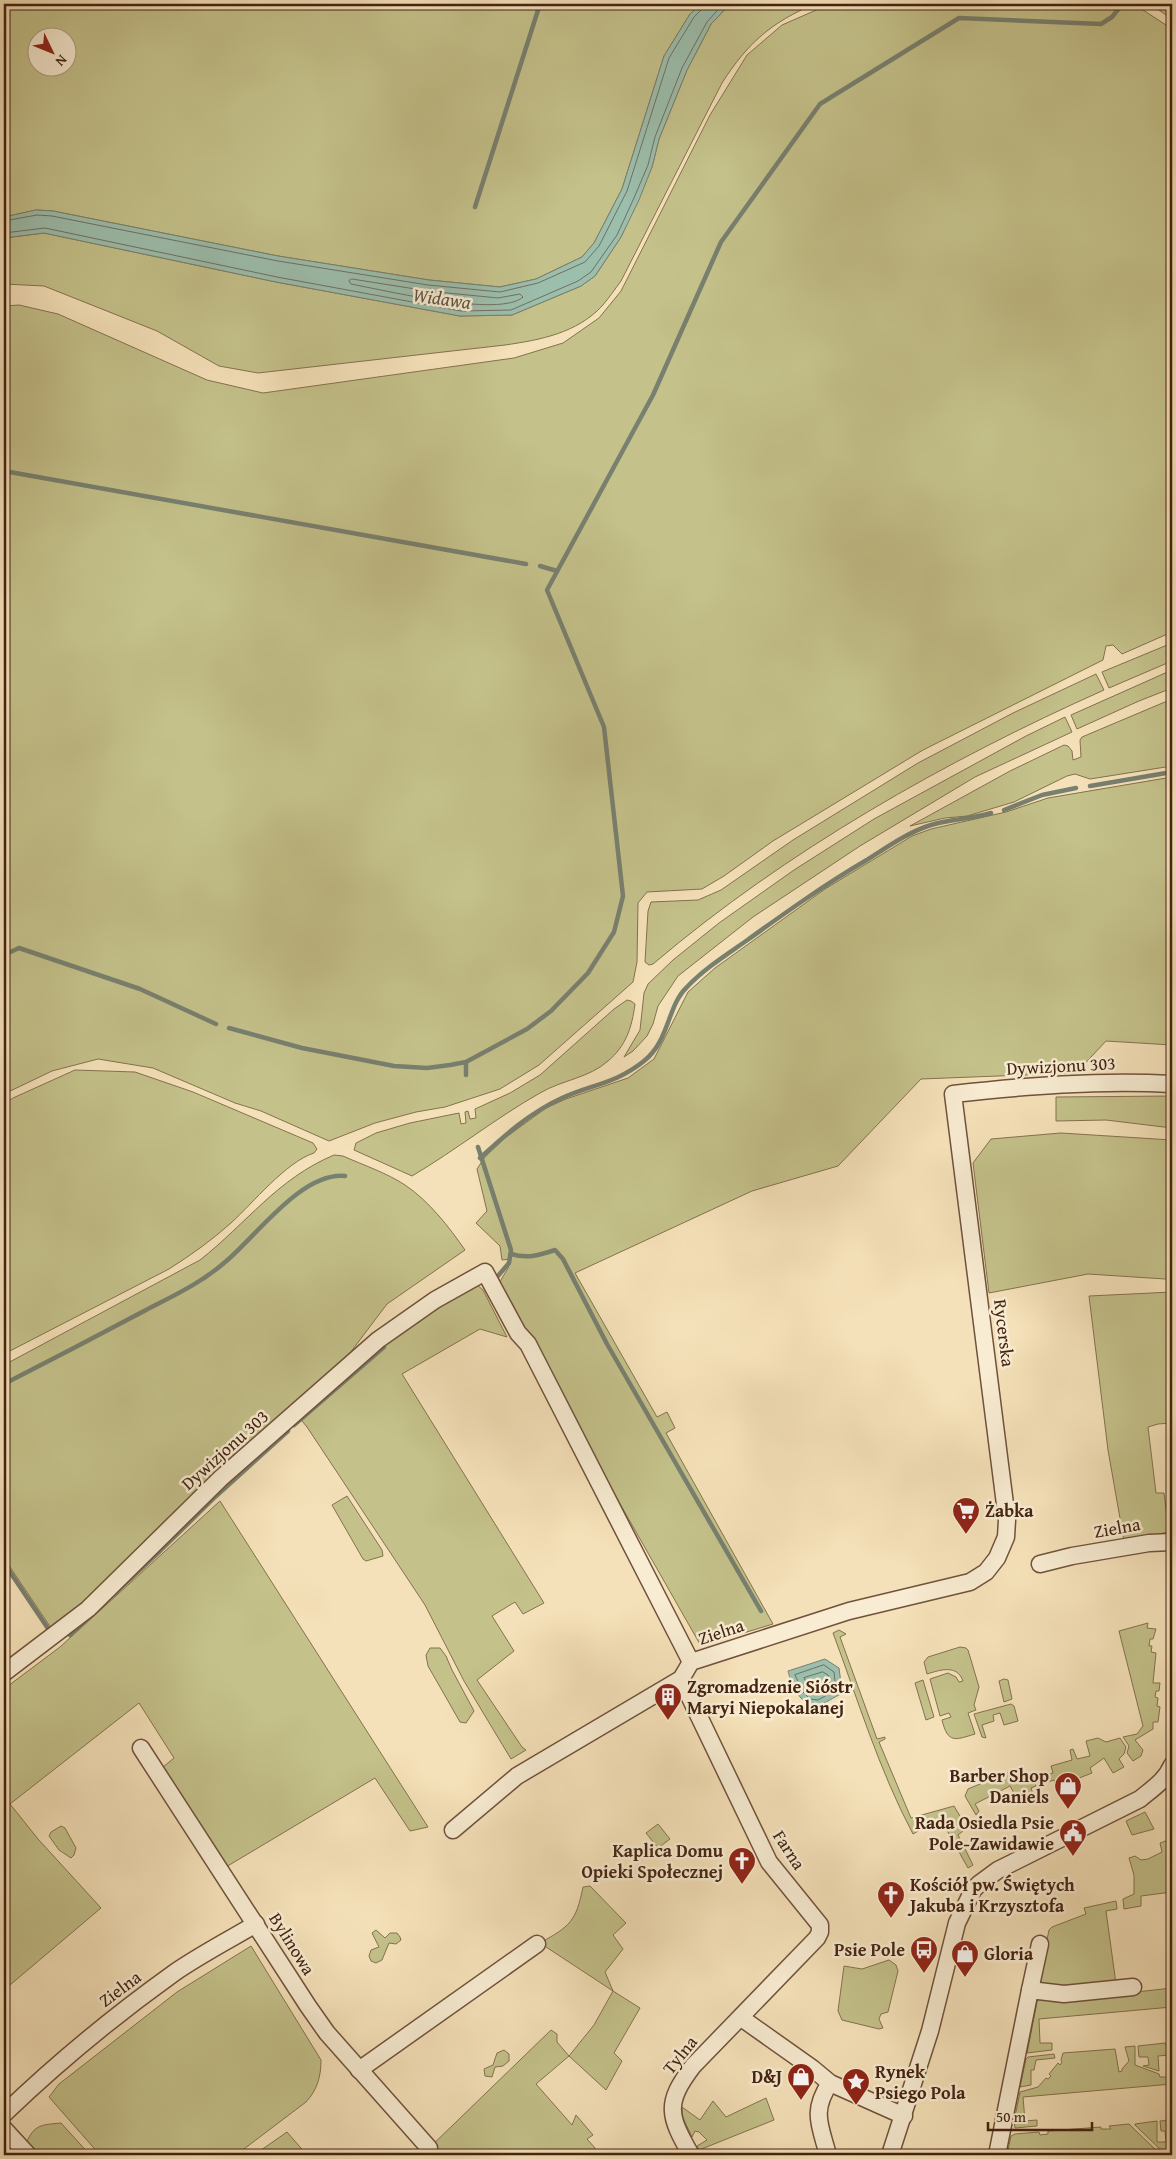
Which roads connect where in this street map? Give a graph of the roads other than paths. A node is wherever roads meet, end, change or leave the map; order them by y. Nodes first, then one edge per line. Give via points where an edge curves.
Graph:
1 (1172, 1084) edge
2 (953, 1094) joint
3 (1172, 1542) edge
4 (1040, 1564) dead end
5 (986, 1572) joint
6 (691, 1662) junction
7 (4, 1673) edge
8 (681, 1680) junction
9 (142, 1748) dead end
10 (1171, 1771) edge
11 (453, 1830) dead end
12 (256, 1924) junction
13 (537, 1944) dead end
14 (1040, 1944) dead end
15 (1133, 1987) dead end
16 (1030, 1990) junction
17 (742, 2017) junction
18 (360, 2070) junction
19 (830, 2084) junction
20 (4, 2114) edge
21 (904, 2116) junction
22 (4, 2129) edge
23 (429, 2148) dead end
24 (28, 2155) edge
25 (691, 2155) edge
26 (828, 2155) edge
27 (890, 2155) edge
28 (997, 2155) edge

1 - 2 street, Dywizjonu 303 via 1035,1086
2 - 5 street, Rycerska via 1007,1520 1006,1537 1000,1553
3 - 4 street, Zielna via 1149,1543
5 - 6 street, Zielna via 970,1582 849,1612
6 - 7 street, Dywizjonu 303 via 528,1344 518,1333 484,1272 435,1300 378,1340 221,1478 88,1609
6 - 8 street, Zielna
8 - 11 street via 517,1776
8 - 17 street, Farna via 769,1862 820,1925 817,1938
9 - 12 street, Bylinowa
10 - 21 street via 1140,1799 998,1870 973,1890 957,1923 930,2031
12 - 18 street, Bylinowa via 327,2033
12 - 20 street, Zielna via 161,1983 88,2039
13 - 18 street
14 - 16 street
15 - 16 street via 1064,1994
16 - 28 street
17 - 19 street
17 - 25 street, Tylna via 693,2066 674,2099 674,2121
18 - 23 street, Bylinowa
19 - 21 street
19 - 26 street via 812,2110
21 - 27 street
22 - 24 street

